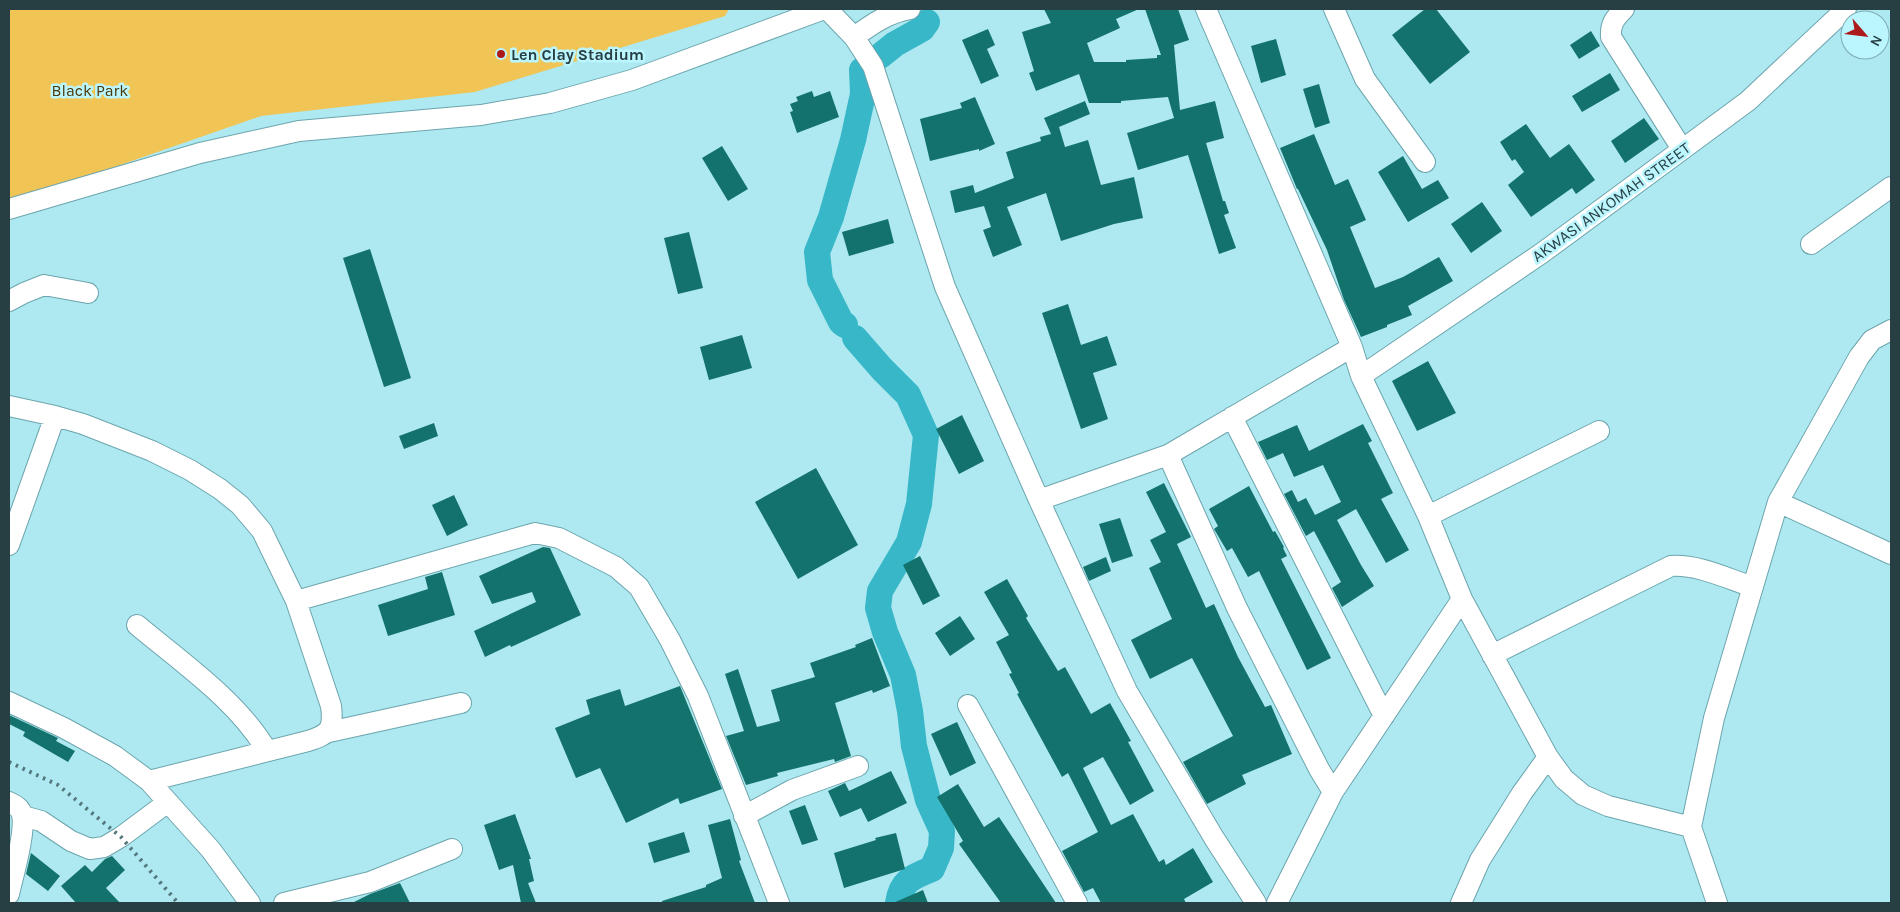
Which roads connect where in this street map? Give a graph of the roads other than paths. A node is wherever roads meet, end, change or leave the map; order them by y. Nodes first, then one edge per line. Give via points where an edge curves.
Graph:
1 (825, 9) edge
2 (910, 9) edge
3 (1206, 9) edge
4 (1334, 9) edge
5 (1624, 9) edge
6 (1846, 9) edge
7 (854, 37) junction
8 (1682, 149) junction
9 (1425, 162) dead end
10 (1891, 187) edge
11 (9, 209) edge
12 (1811, 244) dead end
13 (88, 293) dead end
14 (9, 301) edge
15 (1891, 330) edge
16 (1352, 348) junction
17 (1361, 376) junction
18 (9, 406) edge
19 (55, 416) junction
20 (1232, 417) junction
21 (1599, 431) dead end
22 (1168, 455) junction
23 (1039, 500) junction
24 (1778, 502) junction
25 (1428, 516) junction
26 (9, 544) edge
27 (1891, 554) edge
28 (1753, 587) junction
29 (1462, 599) junction
30 (296, 601) junction
31 (138, 625) dead end
32 (1492, 655) junction
33 (9, 702) edge
34 (461, 703) dead end
35 (968, 705) dead end
36 (1384, 716) junction
37 (329, 732) junction
38 (267, 751) junction
39 (1548, 757) junction
40 (858, 766) dead end
41 (149, 781) junction
42 (1333, 792) junction
43 (9, 802) edge
44 (168, 802) junction
45 (23, 816) junction
46 (744, 816) junction
47 (1691, 827) junction
48 (452, 849) dead end
49 (9, 894) edge
50 (250, 903) edge
51 (284, 903) edge
52 (778, 903) edge
53 (1077, 903) edge
54 (1256, 903) edge
55 (1277, 903) edge
56 (1462, 903) edge
57 (1717, 903) edge

1 - 7 street
1 - 11 street via 632,80 550,103 481,115 289,133 200,153
2 - 7 street via 877,21
3 - 16 street
4 - 9 street via 1365,79
5 - 8 street via 1610,27 1611,36
6 - 8 street, AKWASI ANKOMAH STREET via 1748,101
7 - 23 street via 873,66 945,287
8 - 17 street, AKWASI ANKOMAH STREET via 1542,253
10 - 12 street
13 - 14 street via 44,285
15 - 24 street via 1872,340 1859,357
16 - 17 street
16 - 20 street
17 - 25 street
18 - 19 street
19 - 26 street
19 - 30 street via 152,451 220,488 260,528
20 - 22 street
20 - 36 street
21 - 25 street
22 - 23 street
22 - 42 street via 1237,608
23 - 54 street via 1127,690
24 - 27 street
24 - 28 street
25 - 29 street
28 - 32 street via 1692,567 1671,566
28 - 47 street via 1714,718
29 - 32 street
29 - 36 street
30 - 37 street via 331,706
30 - 46 street via 535,533 559,538 616,567 639,588 698,696
31 - 38 street via 222,697
32 - 39 street
33 - 41 street via 115,756
34 - 37 street
35 - 53 street
36 - 42 street
37 - 38 street via 308,742
38 - 41 street
39 - 47 street via 1564,779 1583,795 1608,806
39 - 56 street via 1480,860
40 - 46 street via 792,790
41 - 44 street
42 - 55 street
43 - 45 street via 20,809
44 - 45 street via 121,837 104,847 90,849 41,821
44 - 50 street
45 - 49 street
46 - 52 street
47 - 57 street
48 - 51 street via 370,882

